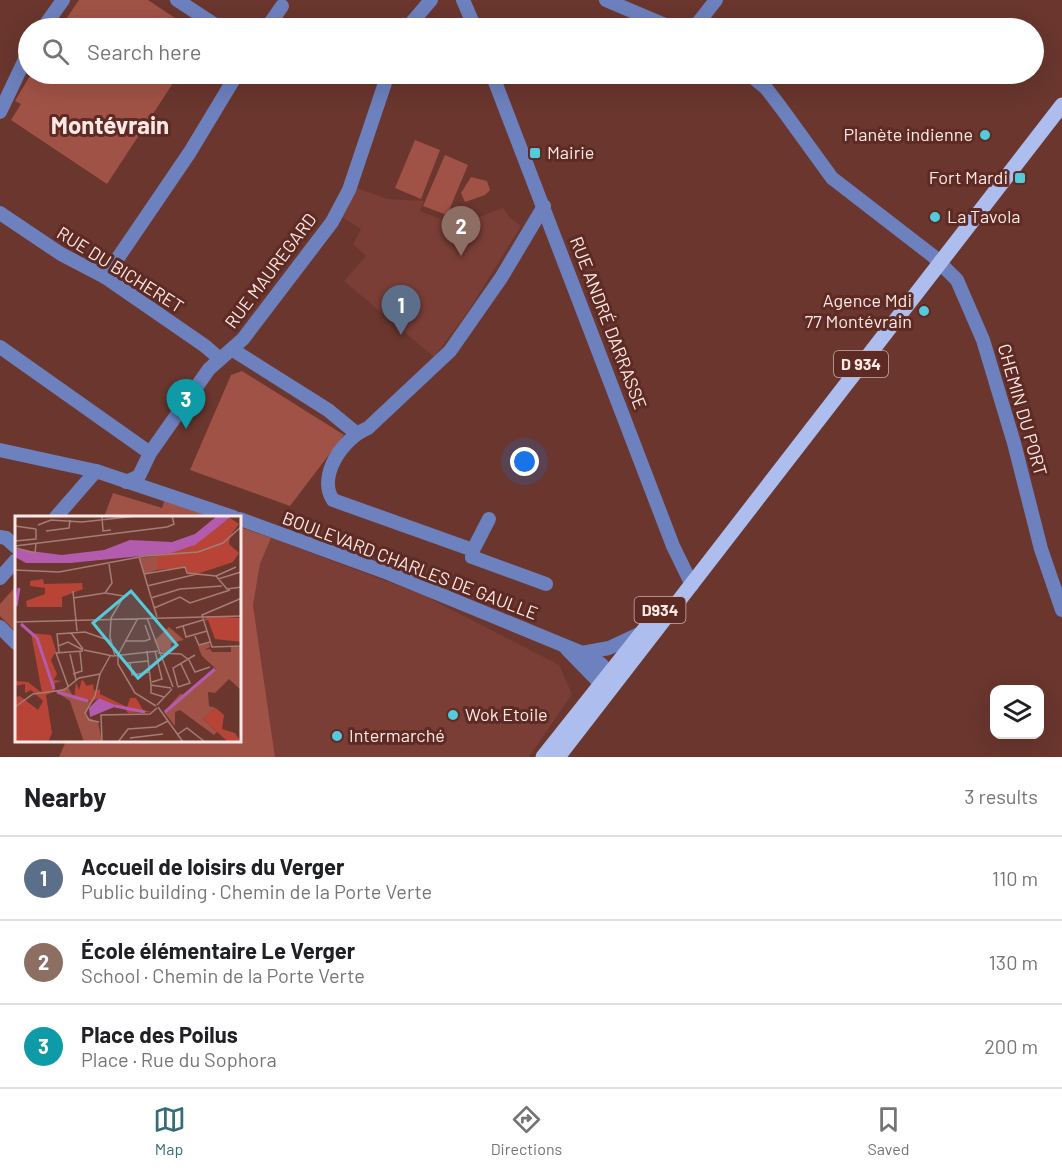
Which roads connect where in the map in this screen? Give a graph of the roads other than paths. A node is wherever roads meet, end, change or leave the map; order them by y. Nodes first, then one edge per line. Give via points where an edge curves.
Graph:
1 (63, 0) edge
2 (177, 0) edge
3 (431, 0) edge
4 (463, 0) edge
5 (606, 0) edge
6 (716, 0) edge
7 (282, 6) dead end
8 (50, 18) edge
9 (205, 18) edge
10 (274, 18) edge
11 (416, 18) edge
12 (470, 18) edge
13 (648, 18) edge
14 (702, 18) edge
15 (18, 74) edge
16 (231, 84) edge
17 (385, 84) edge
18 (496, 84) edge
19 (761, 84) edge
20 (1062, 105) edge
21 (0, 112) edge
22 (544, 206) junction
23 (0, 213) edge
24 (940, 262) junction
25 (105, 277) junction
26 (0, 347) edge
27 (233, 350) junction
28 (219, 359) junction
29 (356, 433) junction
30 (0, 450) edge
31 (150, 453) junction
32 (96, 471) junction
33 (126, 482) junction
34 (57, 516) edge
35 (230, 516) edge
36 (489, 519) dead end
37 (242, 520) edge
38 (0, 537) edge
39 (15, 546) edge
40 (473, 550) junction
41 (15, 561) edge
42 (0, 578) edge
43 (690, 580) junction
44 (546, 584) dead end
45 (1062, 610) edge
46 (0, 627) edge
47 (641, 633) junction
48 (15, 642) edge
49 (566, 648) junction
50 (582, 653) junction
51 (607, 681) junction
52 (543, 757) edge
53 (558, 757) edge

1 - 8 street
2 - 9 street
3 - 11 street
4 - 12 street
5 - 13 street
6 - 14 street
7 - 10 street
15 - 21 street
16 - 25 street
17 - 27 street, RUE MAUREGARD via 351,185 338,211
18 - 22 street, RUE ANDRÉ DARRASSE
19 - 24 street, CHEMIN DU PORT via 832,178
20 - 24 main road, D 934
22 - 29 street via 501,278 450,351 368,428
22 - 43 street, RUE ANDRÉ DARRASSE via 673,546
23 - 25 street, RUE DU BICHERET via 61,254
24 - 43 main road, D 934
24 - 45 street, CHEMIN DU PORT via 957,280 983,340 1041,549
25 - 28 street, RUE DU BICHERET
26 - 31 street
27 - 28 street
27 - 29 street, RUE MAUREGARD via 328,410
28 - 31 street
29 - 40 street via 327,475 326,490 333,500
30 - 32 street
31 - 33 street via 139,476
32 - 33 street
32 - 34 street
33 - 35 street
36 - 40 street
37 - 49 street, BOULEVARD CHARLES DE GAULLE via 388,573
38 - 39 street
40 - 44 street via 472,557
41 - 42 street
43 - 47 main road, D934
43 - 51 main road, D 934
46 - 48 street
47 - 50 street, BOULEVARD CHARLES DE GAULLE via 609,648
47 - 51 main road, D934
49 - 50 street, BOULEVARD CHARLES DE GAULLE
49 - 51 street, BOULEVARD CHARLES DE GAULLE
50 - 51 street, BOULEVARD CHARLES DE GAULLE via 597,661
51 - 52 main road, D934
51 - 53 main road, D 934

